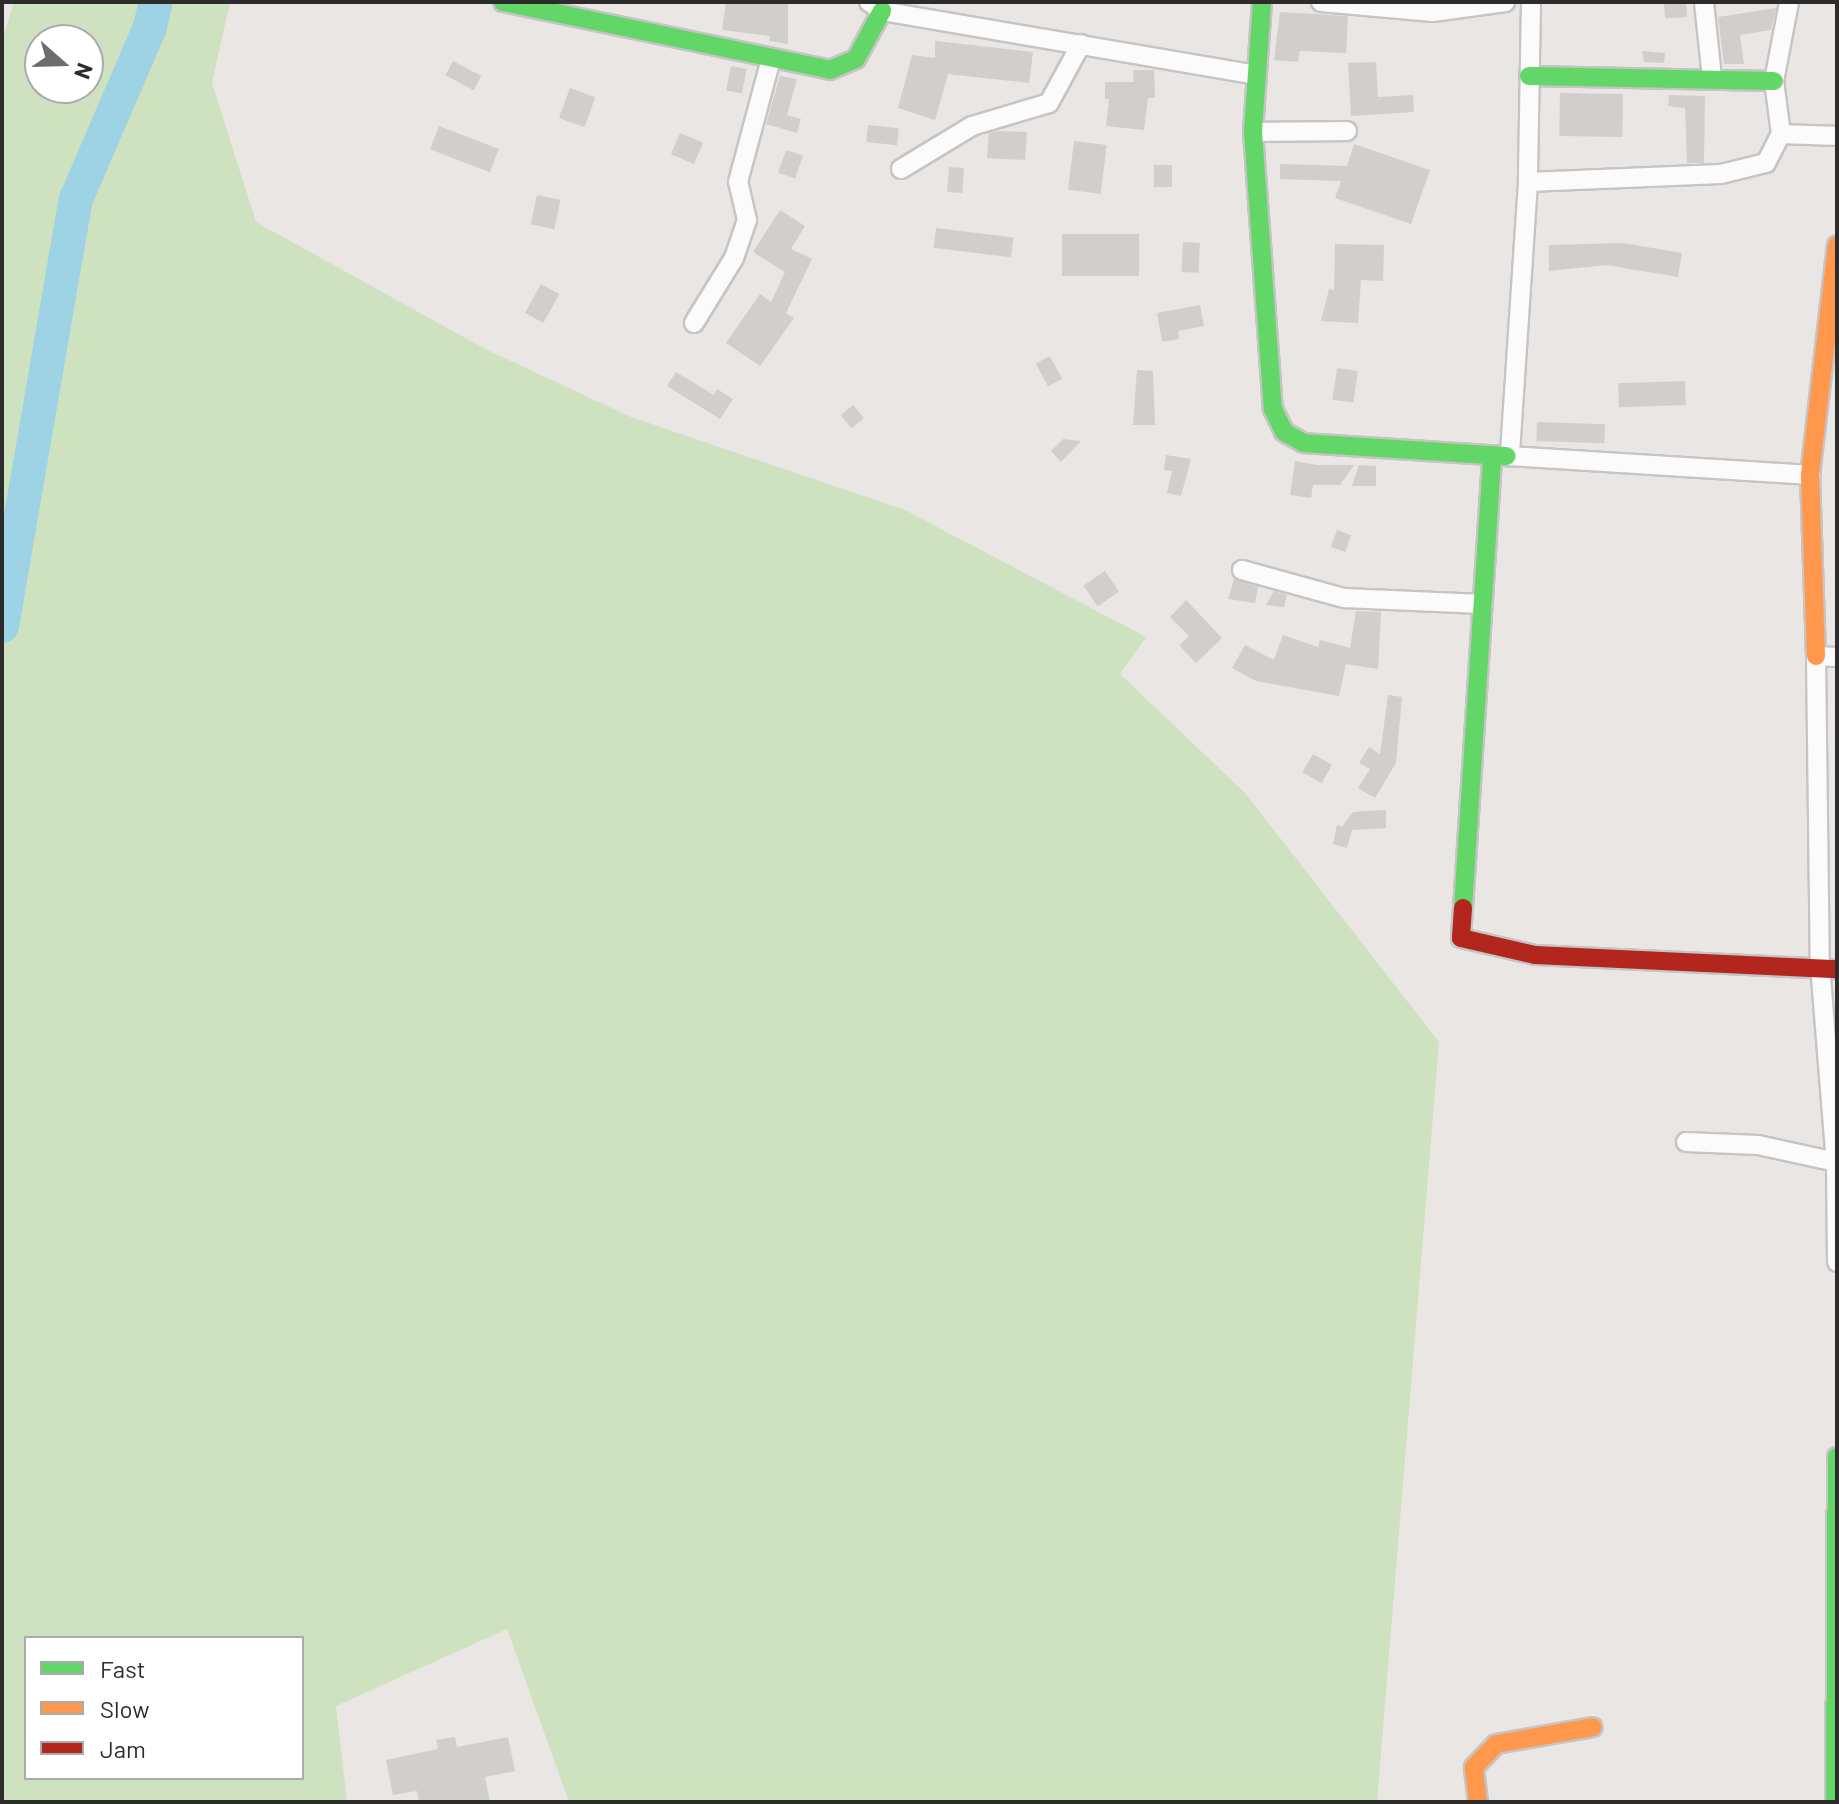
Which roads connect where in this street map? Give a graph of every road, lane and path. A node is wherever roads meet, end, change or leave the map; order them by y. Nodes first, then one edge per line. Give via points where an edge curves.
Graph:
1 (503, 2) edge
2 (1262, 2) edge
3 (1321, 2) edge
4 (1505, 2) edge
5 (1531, 2) edge
6 (1704, 2) edge
7 (1789, 2) edge
8 (1370, 4) edge
9 (875, 6) edge
10 (1081, 44) junction
11 (771, 59) junction
12 (1255, 75) junction
13 (1529, 76) junction
14 (1712, 78) junction
15 (1774, 81) junction
16 (1347, 131) dead end
17 (1253, 132) junction
18 (1781, 134) junction
19 (1837, 136) edge
20 (901, 169) dead end
21 (1528, 182) junction
22 (1837, 246) edge
23 (694, 323) dead end
24 (1501, 455) junction
25 (1810, 475) junction
26 (1242, 570) dead end
27 (1483, 604) junction
28 (1816, 656) junction
29 (1837, 657) edge
30 (1828, 967) edge
31 (1686, 1142) dead end
32 (1836, 1162) edge
33 (1837, 1262) edge
34 (1837, 1457) edge
35 (1593, 1727) dead end
36 (1836, 1780) edge
37 (1478, 1802) edge
38 (1835, 1802) edge

1 - 11 street
2 - 12 street
3 - 8 street
4 - 8 street via 1433,12
5 - 13 street
6 - 14 street
7 - 15 street
9 - 10 street
9 - 11 street via 856,59 845,68
10 - 12 street
10 - 20 street via 1049,103 972,126
11 - 23 street via 738,182 747,220 734,258
12 - 17 street
13 - 14 street
13 - 21 street
14 - 15 street
15 - 18 street
16 - 17 street
17 - 24 street via 1273,409 1284,432 1304,443
18 - 19 street
18 - 21 street via 1766,163 1721,174
21 - 24 street
22 - 25 street
24 - 25 street
24 - 27 street
25 - 28 street
26 - 27 street via 1344,598
27 - 30 street via 1461,938 1535,955
28 - 29 street
28 - 30 street
30 - 32 street
31 - 32 street via 1758,1145
32 - 33 street
34 - 36 street
35 - 37 street via 1496,1744 1474,1767
36 - 38 street

